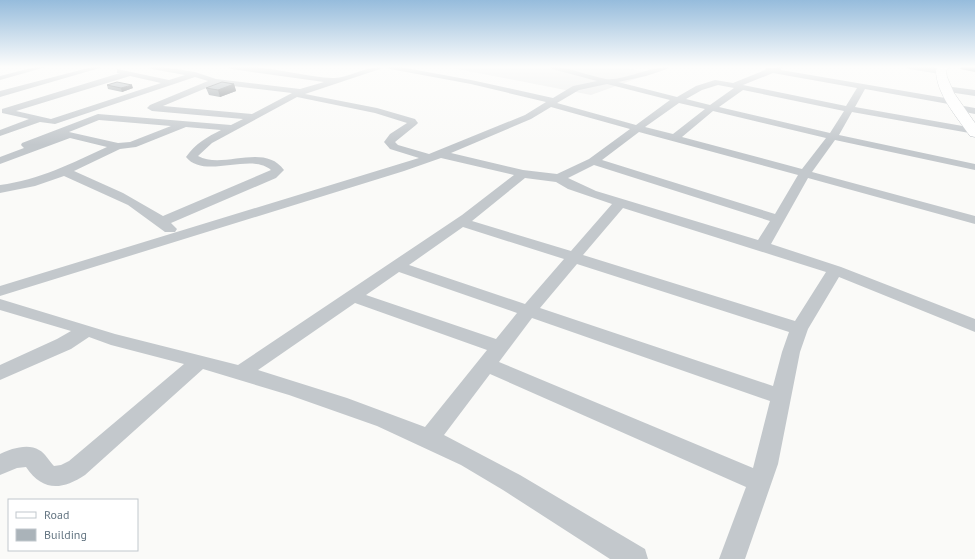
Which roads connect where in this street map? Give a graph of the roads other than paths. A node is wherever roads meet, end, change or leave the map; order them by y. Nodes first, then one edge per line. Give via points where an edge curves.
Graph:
1 (65, 93) edge
2 (136, 93) edge
3 (173, 93) edge
4 (187, 93) edge
5 (300, 93) joint
6 (514, 93) edge
7 (567, 93) edge
8 (651, 93) edge
9 (691, 93) edge
10 (729, 93) edge
11 (772, 93) edge
12 (858, 93) edge
13 (897, 93) edge
14 (948, 93) edge
15 (182, 95) junction
16 (56, 96) junction
17 (678, 100) junction
18 (551, 102) junction
19 (956, 105) junction
20 (100, 106) junction
21 (152, 108) junction
22 (712, 108) junction
23 (849, 109) junction
24 (975, 111) edge
25 (2, 112) edge
26 (117, 117) junction
27 (255, 117) junction
28 (130, 118) junction
29 (39, 119) junction
30 (186, 124) junction
31 (639, 127) junction
32 (232, 128) junction
33 (974, 132) edge
34 (0, 133) edge
35 (832, 136) junction
36 (676, 137) junction
37 (118, 146) junction
38 (34, 148) junction
39 (435, 156) junction
40 (0, 161) edge
41 (593, 161) junction
42 (975, 167) edge
43 (63, 171) junction
44 (523, 174) junction
45 (805, 174) junction
46 (559, 178) junction
47 (0, 189) edge
48 (620, 203) junction
49 (778, 219) junction
50 (975, 220) edge
51 (162, 222) junction
52 (462, 222) junction
53 (178, 236) junction
54 (762, 246) junction
55 (572, 257) junction
56 (396, 266) junction
57 (835, 270) junction
58 (0, 291) edge
59 (353, 296) junction
60 (0, 304) edge
61 (528, 310) junction
62 (799, 329) junction
63 (87, 330) junction
64 (974, 330) edge
65 (500, 347) junction
66 (200, 362) junction
67 (486, 364) junction
68 (0, 373) edge
69 (240, 373) junction
70 (781, 397) junction
71 (428, 439) junction
72 (0, 464) edge
73 (760, 482) junction
74 (635, 559) edge
75 (732, 559) edge

1 - 16 street
2 - 20 street
3 - 15 street
4 - 15 street
5 - 27 street
5 - 39 street via 412,121 409,127 392,137 389,142 394,147
6 - 18 street
7 - 18 street
8 - 17 street
9 - 17 street
10 - 22 street
11 - 23 street
12 - 23 street
13 - 19 street
14 - 19 main road
15 - 21 street
16 - 20 street
16 - 25 street
17 - 22 street
17 - 31 street
18 - 31 street
18 - 39 street via 528,117
19 - 24 street
19 - 33 main road
20 - 26 street via 117,113
20 - 29 street via 52,122
21 - 27 street
21 - 28 street
22 - 35 street
22 - 36 street
23 - 33 street
23 - 35 street
25 - 29 street
26 - 28 street
26 - 38 street via 98,117 26,145
27 - 32 street
28 - 30 street
29 - 34 street
30 - 32 street
30 - 37 street via 143,142
31 - 36 street
31 - 41 street
32 - 51 street via 208,141 195,152 192,156 196,161 257,161 275,165 278,170 272,175
35 - 42 street
35 - 45 street
36 - 45 street
37 - 38 street via 69,135
37 - 43 street
38 - 40 street
39 - 44 street
39 - 53 street
41 - 46 street
41 - 49 street
43 - 47 street via 35,182
43 - 51 street via 103,187 141,207
44 - 46 street
44 - 52 street
45 - 49 street
45 - 50 street
46 - 48 street via 580,190
48 - 54 street
48 - 55 street
49 - 54 street
51 - 53 street
52 - 55 street
52 - 56 street
53 - 58 street
54 - 57 street
55 - 61 street
55 - 62 street
56 - 59 street
56 - 61 street
57 - 62 street
57 - 64 street
59 - 65 street
59 - 69 street
60 - 63 street
61 - 65 street
61 - 70 street
62 - 70 street
63 - 66 street via 111,339
63 - 68 street via 64,344
65 - 67 street
66 - 69 street
66 - 72 street via 66,475 54,478 49,476 32,457 14,458
67 - 71 street
67 - 73 street
69 - 71 street via 346,406
70 - 73 street
71 - 74 street via 469,458
73 - 75 street

